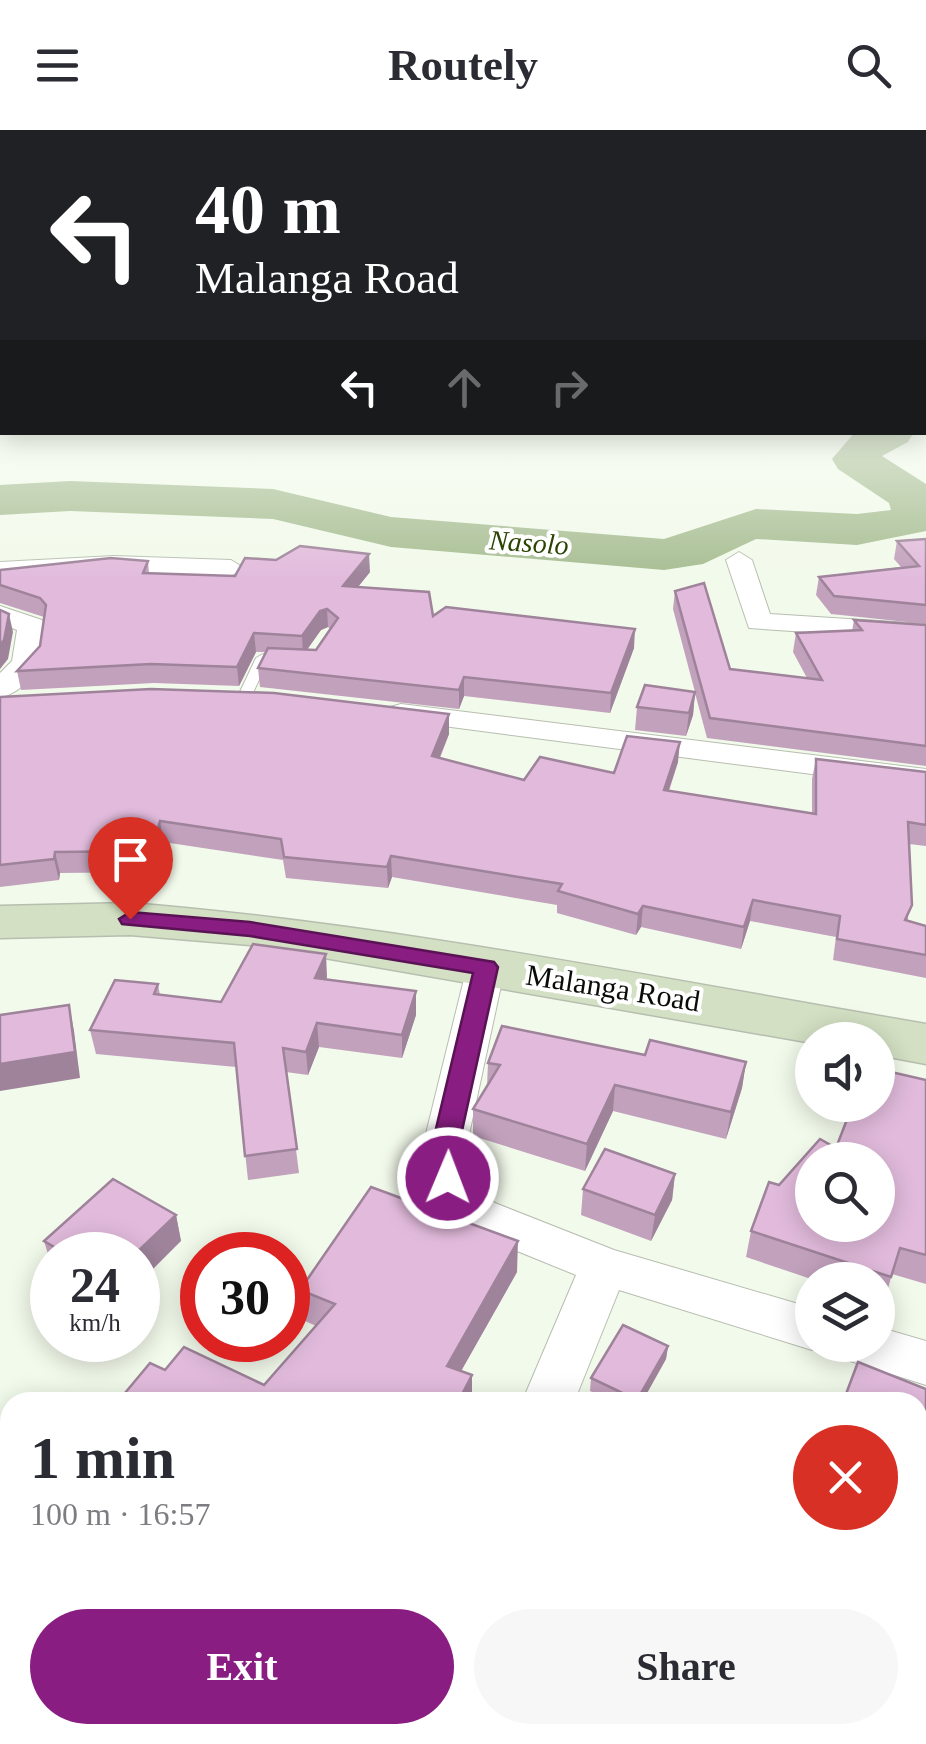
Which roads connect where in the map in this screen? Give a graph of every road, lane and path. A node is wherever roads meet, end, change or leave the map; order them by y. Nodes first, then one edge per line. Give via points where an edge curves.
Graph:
1 (739, 560) dead end
2 (231, 568) dead end
3 (0, 570) edge
4 (0, 614) edge
5 (926, 632) edge
6 (294, 662) edge
7 (0, 689) edge
8 (229, 697) joint
9 (276, 700) edge
10 (38, 702) edge
11 (0, 704) edge
12 (361, 708) edge
13 (926, 780) edge
14 (0, 922) edge
15 (486, 967) junction
16 (926, 1044) edge
17 (604, 1266) junction
18 (795, 1324) edge
19 (895, 1354) edge
20 (926, 1363) edge
21 (552, 1392) edge

1 - 5 street via 759,622
2 - 3 street via 114,564
4 - 7 street via 32,626 26,664
6 - 8 lane via 263,658
8 - 9 street
10 - 11 street
12 - 13 street
14 - 15 street, Malanga Road via 130,919 250,929
15 - 16 street, Malanga Road
15 - 17 street via 442,1158 448,1178 458,1199 479,1216
17 - 18 street
17 - 21 street
19 - 20 street

